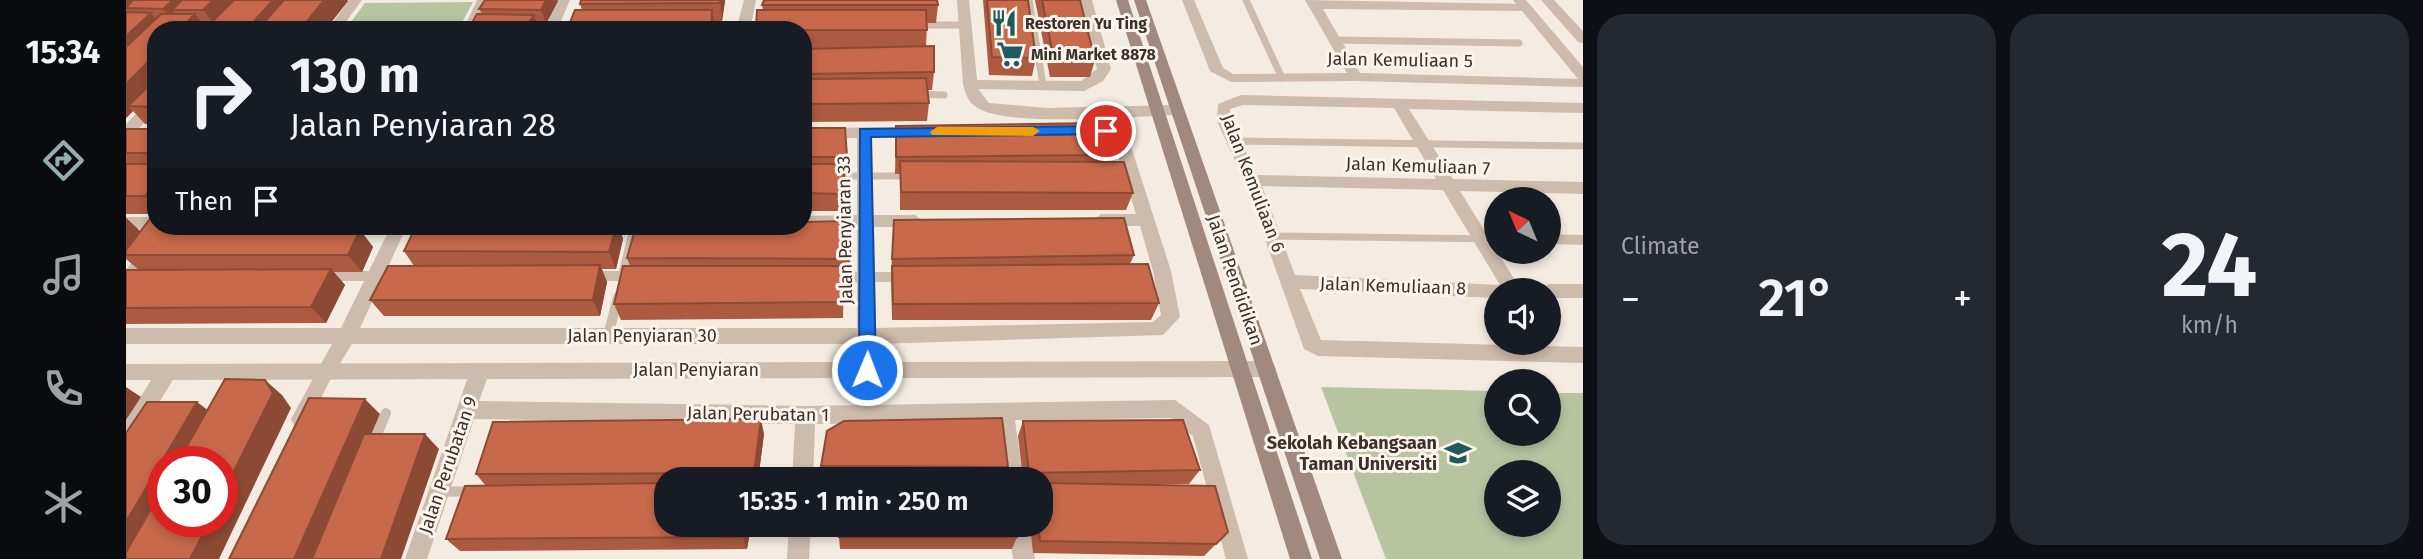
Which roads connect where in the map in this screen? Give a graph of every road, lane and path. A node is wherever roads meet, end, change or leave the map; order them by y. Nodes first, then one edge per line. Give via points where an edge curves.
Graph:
1 (356, 0) edge
2 (483, 0) edge
3 (564, 0) edge
4 (750, 0) edge
5 (964, 0) edge
6 (1029, 0) edge
7 (1086, 0) edge
8 (1122, 0) edge
9 (1140, 0) edge
10 (1188, 0) edge
11 (1246, 0) edge
12 (1547, 0) edge
13 (1313, 3) edge
14 (1522, 4) edge
15 (340, 21) edge
16 (473, 21) edge
17 (554, 21) edge
18 (745, 21) edge
19 (910, 25) edge
20 (964, 25) junction
21 (1583, 39) edge
22 (1334, 40) junction
23 (1518, 43) dead end
24 (1583, 76) edge
25 (1282, 78) junction
26 (1356, 78) junction
27 (1583, 83) edge
28 (970, 84) junction
29 (1043, 85) junction
30 (913, 94) edge
31 (944, 95) dead end
32 (1398, 103) junction
33 (1583, 108) edge
34 (1157, 110) junction
35 (1176, 110) junction
36 (147, 111) edge
37 (1066, 131) edge
38 (864, 132) junction
39 (932, 132) edge
40 (126, 133) edge
41 (146, 133) edge
42 (812, 133) edge
43 (1234, 141) junction
44 (1422, 143) junction
45 (1583, 146) edge
46 (825, 176) edge
47 (866, 176) junction
48 (923, 176) edge
49 (1252, 180) junction
50 (1448, 187) junction
51 (1583, 188) edge
52 (1080, 220) edge
53 (1147, 220) junction
54 (933, 221) edge
55 (812, 222) edge
56 (866, 222) junction
57 (126, 223) edge
58 (147, 223) edge
59 (1484, 233) edge
60 (161, 235) edge
61 (396, 235) edge
62 (633, 235) edge
63 (1274, 236) junction
64 (1484, 238) edge
65 (1561, 239) edge
66 (1583, 240) edge
67 (321, 276) edge
68 (382, 276) junction
69 (581, 276) edge
70 (622, 276) junction
71 (646, 276) edge
72 (918, 276) edge
73 (822, 277) edge
74 (132, 278) edge
75 (867, 278) junction
76 (1291, 282) junction
77 (1484, 290) edge
78 (1561, 291) edge
79 (1583, 291) edge
80 (126, 336) edge
81 (347, 336) junction
82 (608, 336) junction
83 (868, 336) junction
84 (1484, 349) edge
85 (1561, 351) edge
86 (1583, 355) edge
87 (1266, 369) junction
88 (867, 370) junction
89 (480, 371) junction
90 (1242, 371) junction
91 (126, 372) edge
92 (167, 372) junction
93 (324, 372) junction
94 (466, 410) junction
95 (1004, 412) junction
96 (386, 413) dead end
97 (805, 415) junction
98 (294, 434) edge
99 (126, 438) edge
100 (366, 461) edge
101 (803, 467) edge
102 (1011, 467) edge
103 (486, 491) edge
104 (438, 492) junction
105 (799, 537) edge
106 (1021, 537) edge
107 (416, 559) edge
108 (798, 559) edge
109 (1024, 559) edge
110 (1237, 559) edge
111 (1301, 559) edge
112 (1331, 559) edge

1 - 15 street
2 - 16 street
3 - 17 street
4 - 18 street
5 - 20 street
6 - 29 lane
7 - 29 street via 1104,69 1084,86
8 - 34 main road, Jalan Pendidikan
9 - 35 main road, Jalan Pendidikan
10 - 25 street, Jalan Kemuliaan 5 via 1217,71 1231,78
11 - 25 lane
12 - 21 street
13 - 14 street
13 - 22 street
14 - 24 street
19 - 20 lane
20 - 28 street
22 - 23 lane
22 - 26 street
25 - 26 street, Jalan Kemuliaan 5
26 - 27 street, Jalan Kemuliaan 5
28 - 29 street
28 - 34 street via 981,104 993,109
30 - 31 lane
32 - 33 street, Jalan Kemuliaan 6
32 - 43 street, Jalan Kemuliaan 6 via 1241,100 1223,107
32 - 44 street
34 - 35 street
34 - 90 main road, Jalan Pendidikan
35 - 87 main road, Jalan Pendidikan
36 - 40 street
37 - 53 street via 1106,131 1120,137 1126,175
38 - 39 street
38 - 42 street
38 - 47 street, Jalan Penyiaran 33
40 - 41 street
43 - 44 lane
43 - 49 street, Jalan Kemuliaan 6
44 - 45 lane
44 - 50 street
46 - 47 lane
47 - 48 lane
47 - 56 street, Jalan Penyiaran 33
49 - 50 street, Jalan Kemuliaan 7
49 - 63 street, Jalan Kemuliaan 6
50 - 51 street, Jalan Kemuliaan 7
50 - 59 street
52 - 53 street
53 - 83 street, Jalan Penyiaran 30 via 1156,272 1171,317 1157,330
54 - 56 street
55 - 56 street
56 - 75 street, Jalan Penyiaran 33
57 - 58 street
60 - 74 street
61 - 68 street
62 - 70 lane
63 - 64 lane
63 - 76 street, Jalan Kemuliaan 6
65 - 66 lane
67 - 68 lane
68 - 81 street
69 - 70 lane
70 - 71 lane
70 - 82 lane
72 - 75 lane
73 - 75 lane
75 - 83 street, Jalan Penyiaran 33
76 - 77 street, Jalan Kemuliaan 8
76 - 84 street, Jalan Kemuliaan 6 via 1311,343 1318,348
78 - 79 street
80 - 81 street, Jalan Penyiaran 30
81 - 82 street, Jalan Penyiaran 30
81 - 93 street
82 - 83 street, Jalan Penyiaran 30
83 - 88 street, Jalan Penyiaran 33
85 - 86 street, Jalan Kemuliaan 6
87 - 90 street, Jalan Penyiaran
87 - 112 main road, Jalan Pendidikan
88 - 89 street, Jalan Penyiaran
88 - 90 street, Jalan Penyiaran
89 - 93 street, Jalan Penyiaran
89 - 94 street, Jalan Perubatan 9
90 - 111 main road, Jalan Pendidikan
91 - 92 street, Jalan Penyiaran
92 - 93 street, Jalan Penyiaran
92 - 99 street
93 - 98 street
94 - 97 street, Jalan Perubatan 1
94 - 104 street, Jalan Perubatan 9
95 - 97 street, Jalan Perubatan 1
95 - 102 street
95 - 110 street, Jalan Perubatan 1 via 1175,409 1202,431 1210,487
96 - 100 lane
97 - 101 street
103 - 104 lane
104 - 107 street, Jalan Perubatan 9
105 - 108 street
106 - 109 street

